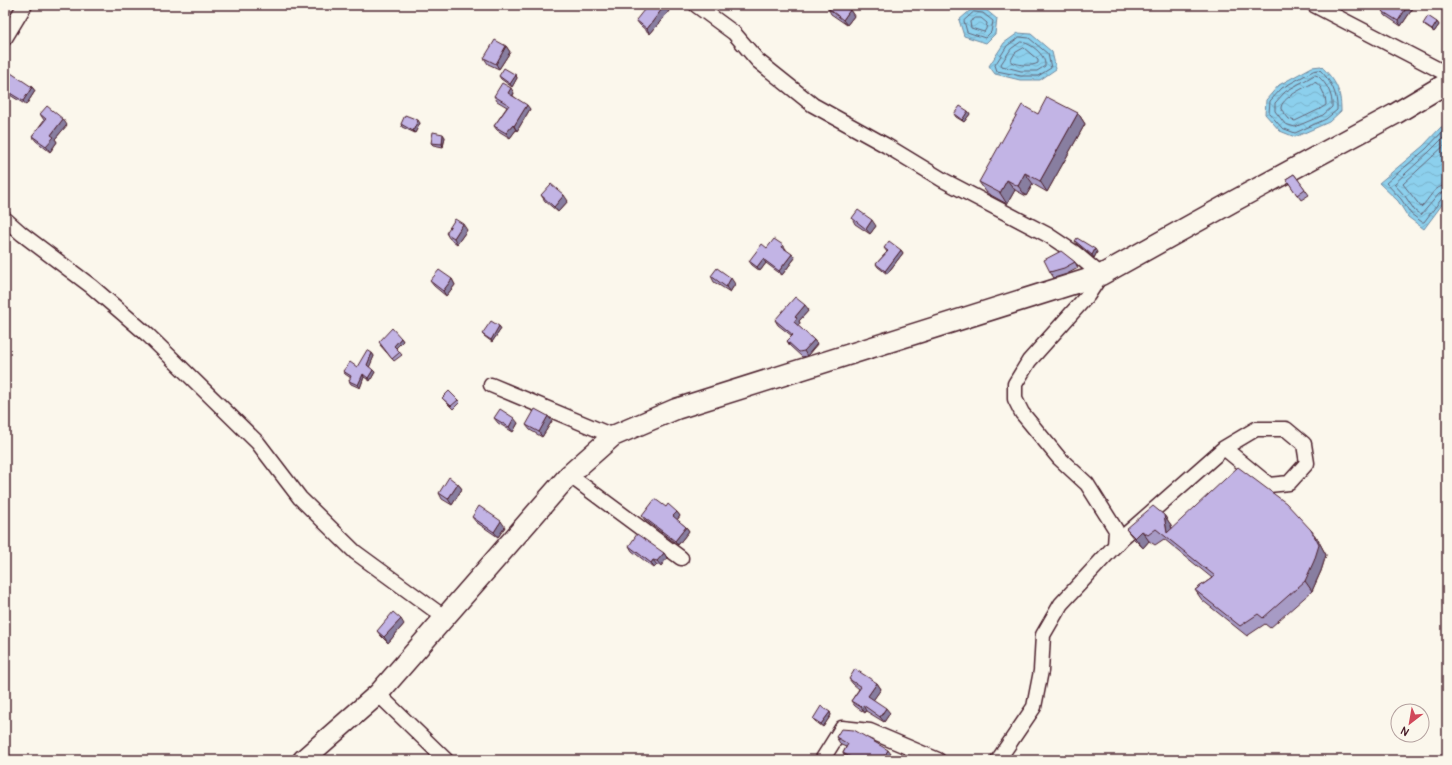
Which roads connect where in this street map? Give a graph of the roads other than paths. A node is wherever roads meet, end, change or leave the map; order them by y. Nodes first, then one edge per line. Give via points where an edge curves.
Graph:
1 (25, 5) edge
2 (696, 5) edge
3 (1314, 5) edge
4 (5, 38) edge
5 (1447, 74) edge
6 (1447, 83) edge
7 (5, 219) edge
8 (1101, 275) junction
9 (491, 385) dead end
10 (614, 436) junction
11 (1224, 448) junction
12 (569, 475) junction
13 (1115, 546) junction
14 (681, 558) dead end
15 (444, 617) junction
16 (378, 694) junction
17 (303, 760) edge
18 (446, 760) edge
19 (822, 760) edge
20 (938, 760) edge
21 (998, 760) edge

1 - 4 street
2 - 8 street via 734,33 758,61 813,105 943,180 1048,236 1075,253
3 - 5 street
6 - 8 main road
7 - 15 street via 91,286 154,342 258,442 300,498 355,552
8 - 10 main road via 676,409
8 - 13 street via 1088,295 1029,361 1016,384 1015,399 1022,413 1059,458 1087,484 1116,530
9 - 10 street
10 - 12 main road
11 - 11 street via 1269,485 1289,483 1307,463 1304,444 1286,429 1256,429
11 - 13 street
12 - 14 street
12 - 15 main road
13 - 21 street via 1061,604 1043,635 1041,671 1034,707
15 - 16 main road
16 - 17 main road
16 - 18 street
19 - 20 street via 842,728 870,731

